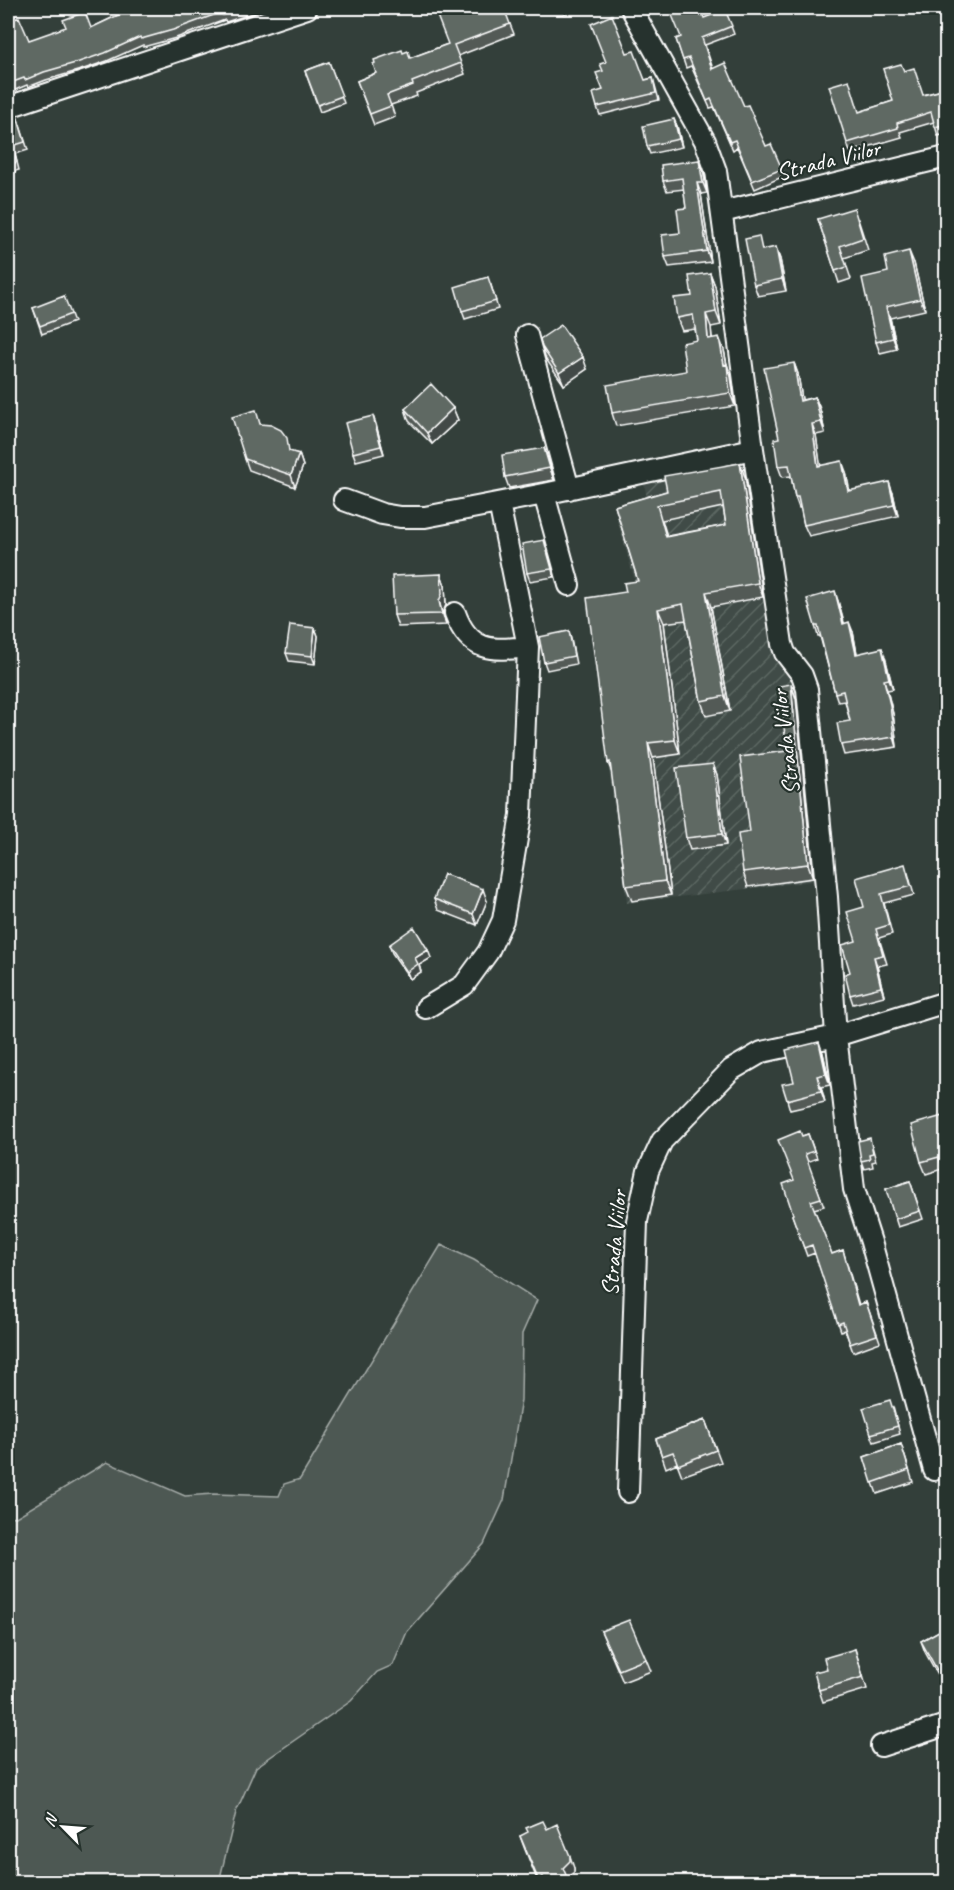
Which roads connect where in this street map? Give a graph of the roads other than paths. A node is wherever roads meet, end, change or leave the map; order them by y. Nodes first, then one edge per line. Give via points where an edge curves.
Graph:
1 (307, 8) edge
2 (631, 8) edge
3 (8, 107) edge
4 (946, 157) edge
5 (722, 212) junction
6 (527, 335) dead end
7 (753, 449) junction
8 (569, 489) junction
9 (544, 494) junction
10 (344, 500) dead end
11 (499, 503) junction
12 (568, 585) dead end
13 (455, 613) dead end
14 (528, 646) junction
15 (946, 1002) edge
16 (426, 1008) dead end
17 (836, 1036) junction
18 (934, 1470) dead end
19 (628, 1492) dead end
20 (946, 1725) edge
21 (881, 1746) dead end

1 - 3 street
2 - 5 street, Strada Viilor via 705,141 716,171
4 - 5 street, Strada Viilor
5 - 7 street, Strada Viilor
6 - 8 street
7 - 8 street
7 - 17 street, Strada Viilor via 782,644 807,689
8 - 9 street
9 - 11 street
9 - 12 street
10 - 11 street via 400,517 425,517
11 - 14 street
13 - 14 street via 460,628 481,645 490,649
14 - 16 street via 521,815 503,920 488,952 464,985
15 - 17 street, Strada Viilor
17 - 18 street, Strada Viilor via 854,1189
17 - 19 street, Strada Viilor via 762,1052 731,1070 662,1142 648,1171 637,1221
20 - 21 street

